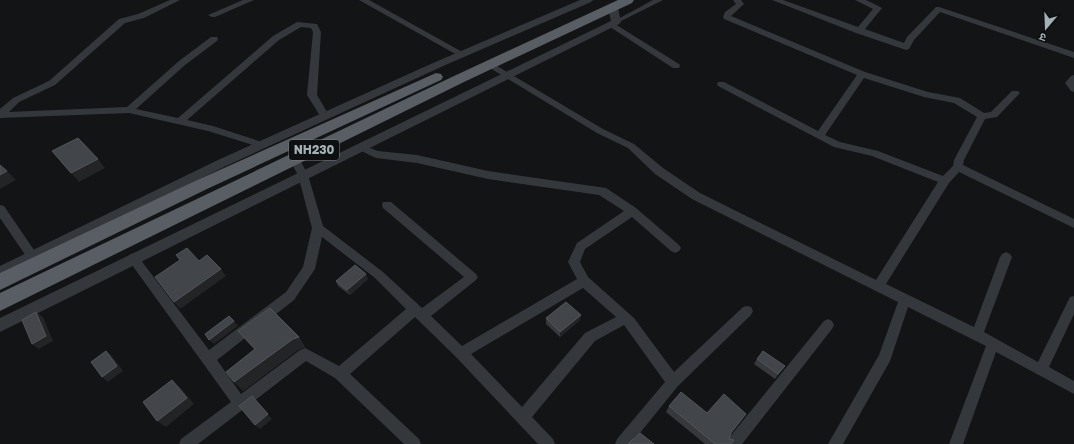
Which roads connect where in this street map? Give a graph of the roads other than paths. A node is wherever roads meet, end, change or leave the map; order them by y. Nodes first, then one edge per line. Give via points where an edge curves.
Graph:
1 (176, 0) edge
2 (250, 0) edge
3 (362, 0) edge
4 (628, 0) edge
5 (659, 0) edge
6 (737, 0) edge
7 (776, 0) edge
8 (859, 0) edge
9 (600, 9) edge
10 (212, 15) dead end
11 (859, 31) junction
12 (214, 39) dead end
13 (462, 54) junction
14 (1074, 55) edge
15 (489, 65) junction
16 (676, 66) dead end
17 (862, 74) junction
18 (504, 75) junction
19 (1074, 78) edge
20 (721, 84) dead end
21 (1074, 89) edge
22 (1015, 93) dead end
23 (129, 110) junction
24 (0, 115) edge
25 (982, 116) junction
26 (325, 117) junction
27 (180, 121) junction
28 (300, 134) junction
29 (819, 136) junction
30 (262, 145) junction
31 (360, 147) junction
32 (294, 159) junction
33 (958, 167) junction
34 (303, 174) junction
35 (945, 180) junction
36 (387, 205) dead end
37 (0, 209) edge
38 (632, 211) junction
39 (1074, 224) edge
40 (318, 228) junction
41 (675, 248) dead end
42 (32, 256) junction
43 (1006, 257) dead end
44 (133, 258) junction
45 (0, 272) edge
46 (584, 281) junction
47 (0, 282) edge
48 (878, 287) junction
49 (904, 299) junction
50 (1074, 301) edge
51 (0, 302) edge
52 (747, 311) dead end
53 (419, 313) junction
54 (625, 318) junction
55 (0, 325) edge
56 (828, 325) dead end
57 (976, 336) junction
58 (992, 344) junction
59 (461, 353) junction
60 (208, 358) junction
61 (1041, 370) junction
62 (340, 374) junction
63 (673, 382) junction
64 (1074, 388) edge
65 (240, 404) junction
66 (522, 417) junction
67 (186, 444) edge
68 (414, 444) edge
69 (548, 444) edge
70 (622, 444) edge
71 (732, 444) edge
72 (835, 444) edge
73 (956, 444) edge

1 - 24 street via 141,16 122,21 52,83 16,100
2 - 10 street
3 - 13 street
4 - 9 highway, NH230
5 - 9 street
6 - 17 street via 740,4 727,17
7 - 11 street
8 - 11 street via 878,8
9 - 13 street
9 - 15 highway, NH230
9 - 16 street
9 - 18 street
9 - 28 highway, NH230
11 - 14 street via 906,47 910,39 939,9
12 - 23 street via 182,63
13 - 26 street
15 - 18 street
15 - 32 highway, NH230
17 - 25 street via 926,95 957,100
17 - 29 street
18 - 31 street
18 - 48 street via 600,131 631,146 660,172 696,196
19 - 21 street via 1069,83
20 - 29 street
22 - 25 street via 994,115
23 - 24 street
23 - 27 street
25 - 33 street via 959,160
26 - 27 street via 312,95 317,32 314,26 300,24 276,38
26 - 28 street
27 - 30 street
28 - 30 street
28 - 47 highway, NH230
29 - 35 street via 837,144 874,153
30 - 42 street
31 - 34 street
31 - 38 street via 376,154 417,159 488,175 602,192
32 - 34 street
32 - 51 highway, NH230
33 - 35 street
33 - 39 street
34 - 40 street
34 - 44 street
35 - 48 street
36 - 53 street via 472,277
37 - 42 street
38 - 41 street
38 - 46 street via 581,246 574,262
40 - 53 street via 379,275
40 - 60 street via 309,269 290,296
42 - 45 street
43 - 57 street
44 - 55 street
44 - 60 street
46 - 54 street
46 - 59 street
48 - 49 street
49 - 57 street
49 - 72 street via 885,357
50 - 61 street
52 - 63 street
53 - 59 street
53 - 62 street
54 - 63 street
54 - 66 street via 590,337
56 - 71 street
57 - 58 street
58 - 61 street
58 - 73 street
59 - 66 street
60 - 65 street
61 - 64 street
62 - 65 street via 305,354
62 - 68 street
63 - 70 street
65 - 67 street
66 - 69 street

